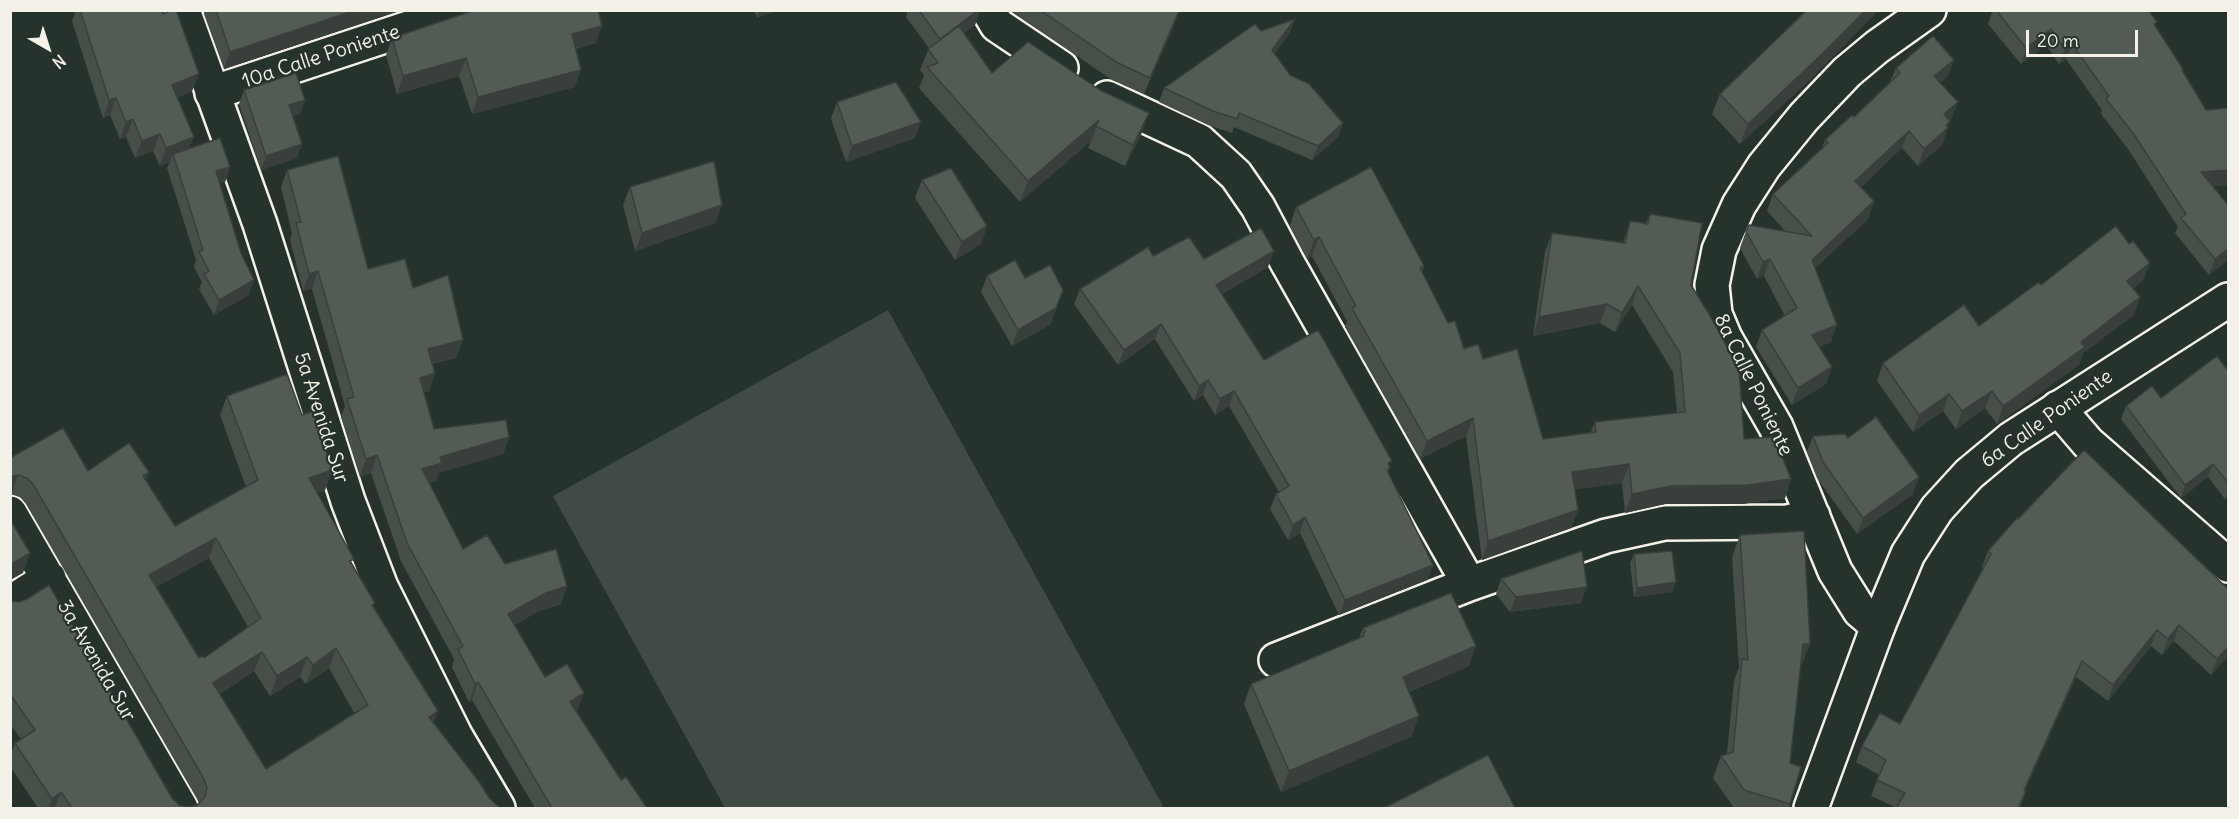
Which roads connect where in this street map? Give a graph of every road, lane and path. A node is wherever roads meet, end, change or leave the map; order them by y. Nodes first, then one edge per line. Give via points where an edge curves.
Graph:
1 (183, 10) edge
2 (463, 10) edge
3 (988, 10) edge
4 (1929, 10) edge
5 (212, 93) junction
6 (2229, 300) edge
7 (2058, 408) junction
8 (10, 513) edge
9 (1813, 516) junction
10 (2229, 565) edge
11 (49, 578) junction
12 (1469, 584) junction
13 (10, 603) edge
14 (1878, 626) junction
15 (1276, 660) dead end
16 (181, 808) edge
17 (498, 808) edge
18 (1811, 808) edge

1 - 5 street, 5a Avenida Sur
2 - 5 street, 10a Calle Poniente
3 - 12 street via 997,25 1103,96 1198,141 1236,175
4 - 9 street, 8a Calle Poniente via 1847,72 1804,117 1764,166 1739,205 1719,250 1712,285 1715,314 1776,427
5 - 17 street, 5a Avenida Sur via 260,224 348,501 381,587 455,735
6 - 7 street, 6a Calle Poniente
7 - 10 street via 2088,443
7 - 14 street, 6a Calle Poniente via 1977,467 1937,509 1908,554
8 - 11 street, 3a Avenida Sur
9 - 12 street via 1787,522 1665,523 1606,536
9 - 14 street, 8a Calle Poniente via 1835,571 1860,611
11 - 13 street
11 - 16 street, 3a Avenida Sur
12 - 15 street
14 - 18 street, 6a Calle Poniente

